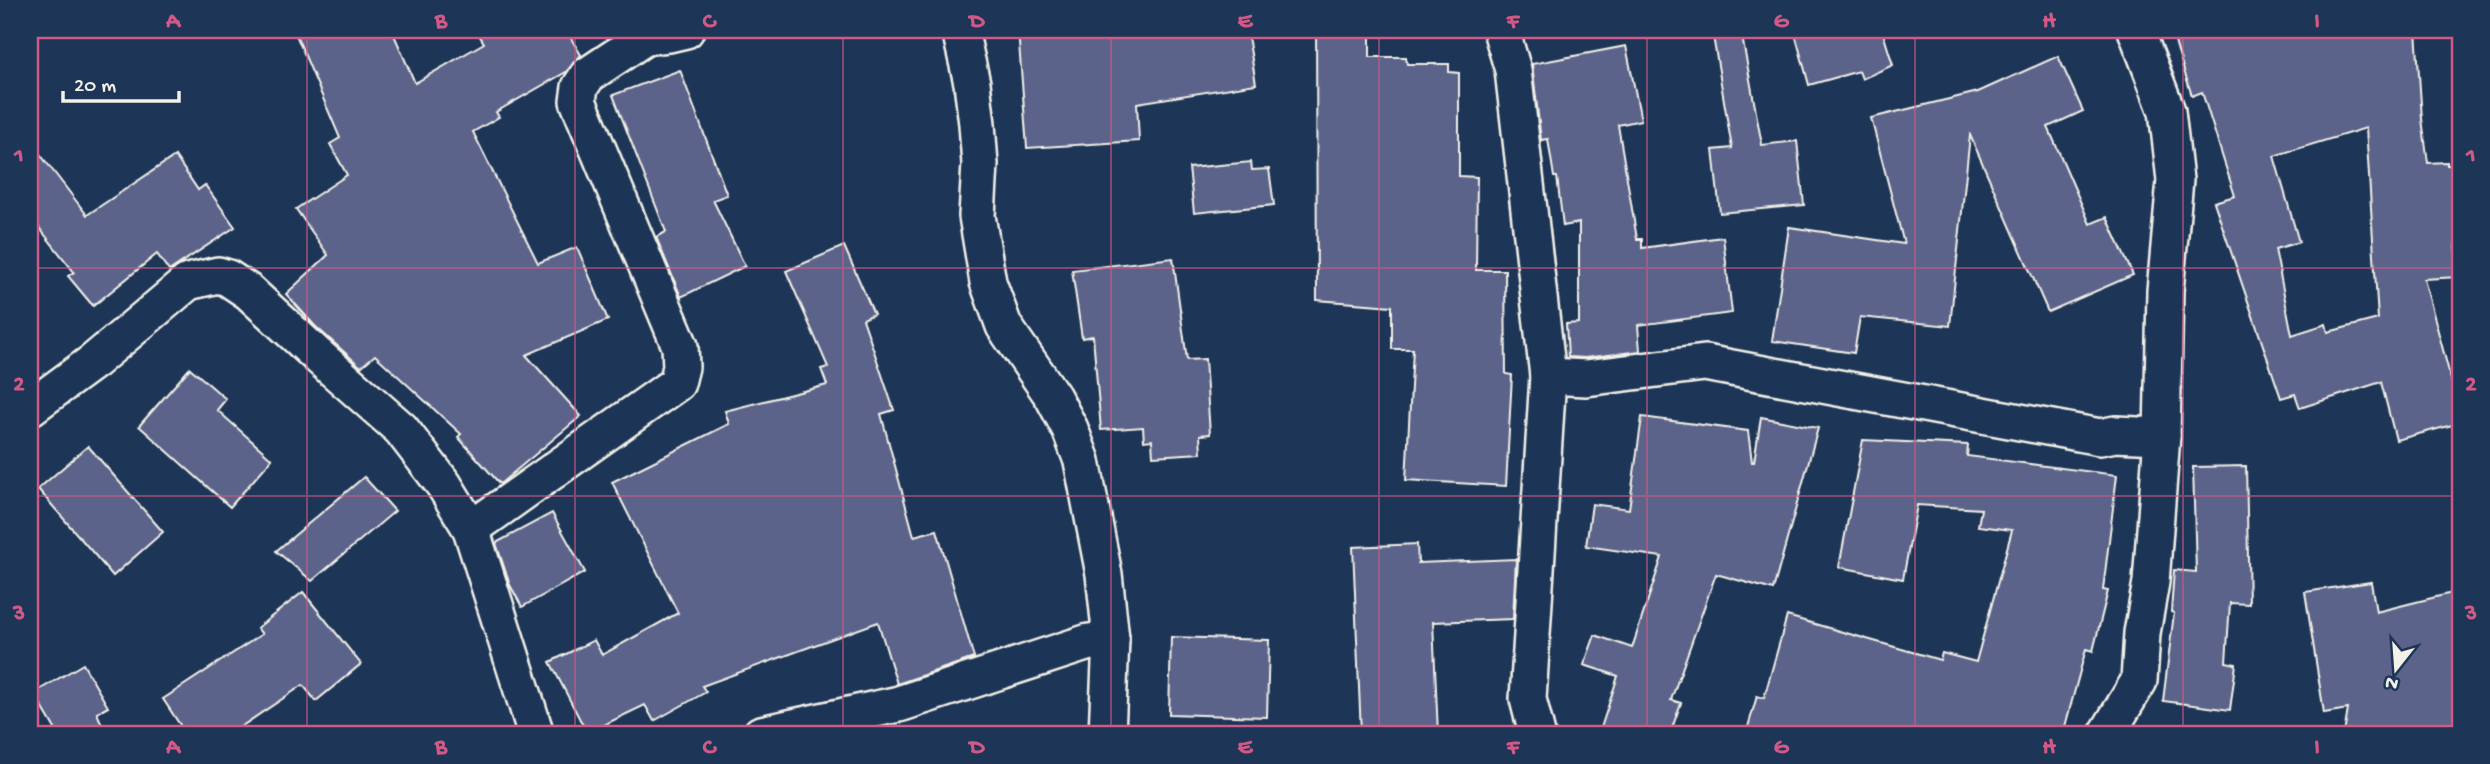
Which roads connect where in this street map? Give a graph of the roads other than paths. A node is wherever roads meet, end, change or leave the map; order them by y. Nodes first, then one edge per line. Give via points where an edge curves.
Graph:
1 (686, 30) edge
2 (960, 30) edge
3 (1502, 30) edge
4 (2136, 30) edge
5 (643, 33) edge
6 (1548, 376) junction
7 (30, 408) edge
8 (2162, 436) junction
9 (471, 529) junction
10 (1111, 639) junction
11 (536, 734) edge
12 (761, 734) edge
13 (1107, 734) edge
14 (1536, 734) edge
15 (2107, 734) edge

1 - 5 street
2 - 10 street via 977,124 976,216 988,282 1004,326 1052,397 1082,461 1104,574
3 - 6 street via 1513,70
4 - 8 street via 2167,111 2175,180 2165,291
5 - 9 street via 588,75 578,101 680,346 677,383
6 - 8 street via 1586,378 1705,363 2100,437
6 - 14 street via 1528,699
7 - 9 street via 188,282 207,276 228,278 401,429
8 - 15 street via 2139,681
9 - 11 street
10 - 12 street via 1089,642 899,704
10 - 13 street

